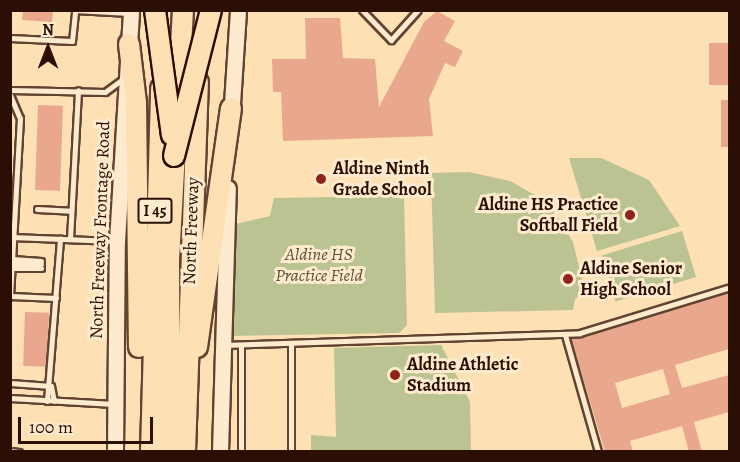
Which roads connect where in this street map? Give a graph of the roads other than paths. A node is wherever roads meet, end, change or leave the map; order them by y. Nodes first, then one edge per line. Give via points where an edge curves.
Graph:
1 (155, 10) edge
2 (165, 10) edge
3 (183, 10) edge
4 (202, 10) edge
5 (211, 10) edge
6 (238, 10) edge
7 (362, 10) edge
8 (418, 10) edge
9 (75, 11) edge
10 (131, 12) edge
11 (10, 38) edge
12 (129, 44) junction
13 (126, 76) junction
14 (10, 90) edge
15 (78, 90) junction
16 (10, 95) edge
17 (231, 108) junction
18 (10, 117) edge
19 (20, 118) junction
20 (174, 156) junction
21 (37, 209) dead end
22 (71, 211) junction
23 (12, 237) edge
24 (60, 239) junction
25 (70, 239) junction
26 (117, 241) junction
27 (12, 265) edge
28 (58, 267) junction
29 (729, 287) edge
30 (10, 297) edge
31 (56, 298) junction
32 (565, 334) junction
33 (291, 343) junction
34 (221, 345) junction
35 (242, 345) junction
36 (10, 383) edge
37 (51, 386) junction
38 (184, 390) junction
39 (10, 398) edge
40 (47, 400) junction
41 (54, 401) junction
42 (114, 404) junction
43 (151, 412) junction
44 (10, 451) edge
45 (19, 452) edge
46 (115, 452) edge
47 (151, 452) edge
48 (170, 452) edge
49 (185, 452) edge
50 (220, 452) edge
51 (241, 452) edge
52 (291, 452) edge
53 (598, 452) edge

1 - 20 highway, bridge
2 - 43 highway, North Freeway / I 45
3 - 20 highway, North Freeway / I 45, bridge
4 - 38 highway, North Freeway / I 45
5 - 20 highway, bridge
6 - 17 main road
7 - 8 lane via 391,39
9 - 10 lane
9 - 11 lane via 72,41
10 - 12 main road, North Freeway Frontage Road
12 - 13 main road, North Freeway Frontage Road
12 - 43 highway via 136,103 139,374
13 - 15 lane via 108,91
13 - 26 main road, North Freeway Frontage Road
14 - 15 lane
15 - 22 lane
16 - 19 lane
17 - 34 main road
17 - 38 highway via 196,354
18 - 19 lane
19 - 23 lane
20 - 48 highway, North Freeway / I 45 via 169,260
21 - 22 lane
22 - 25 lane
23 - 24 lane
23 - 27 lane
24 - 25 lane
24 - 28 lane
25 - 26 lane
26 - 42 main road, North Freeway Frontage Road
27 - 27 lane via 41,266
27 - 30 lane
28 - 28 lane via 49,267
28 - 31 lane
29 - 32 lane
30 - 31 lane
31 - 37 lane
32 - 33 lane
32 - 53 lane
33 - 35 lane
33 - 52 lane
34 - 35 lane
34 - 50 main road
35 - 51 lane
36 - 37 lane
37 - 40 lane
37 - 41 lane
38 - 49 highway, North Freeway / I 45
39 - 40 lane
40 - 41 lane
41 - 42 lane
42 - 46 main road, North Freeway Frontage Road
43 - 47 highway, North Freeway / I 45
44 - 45 lane

